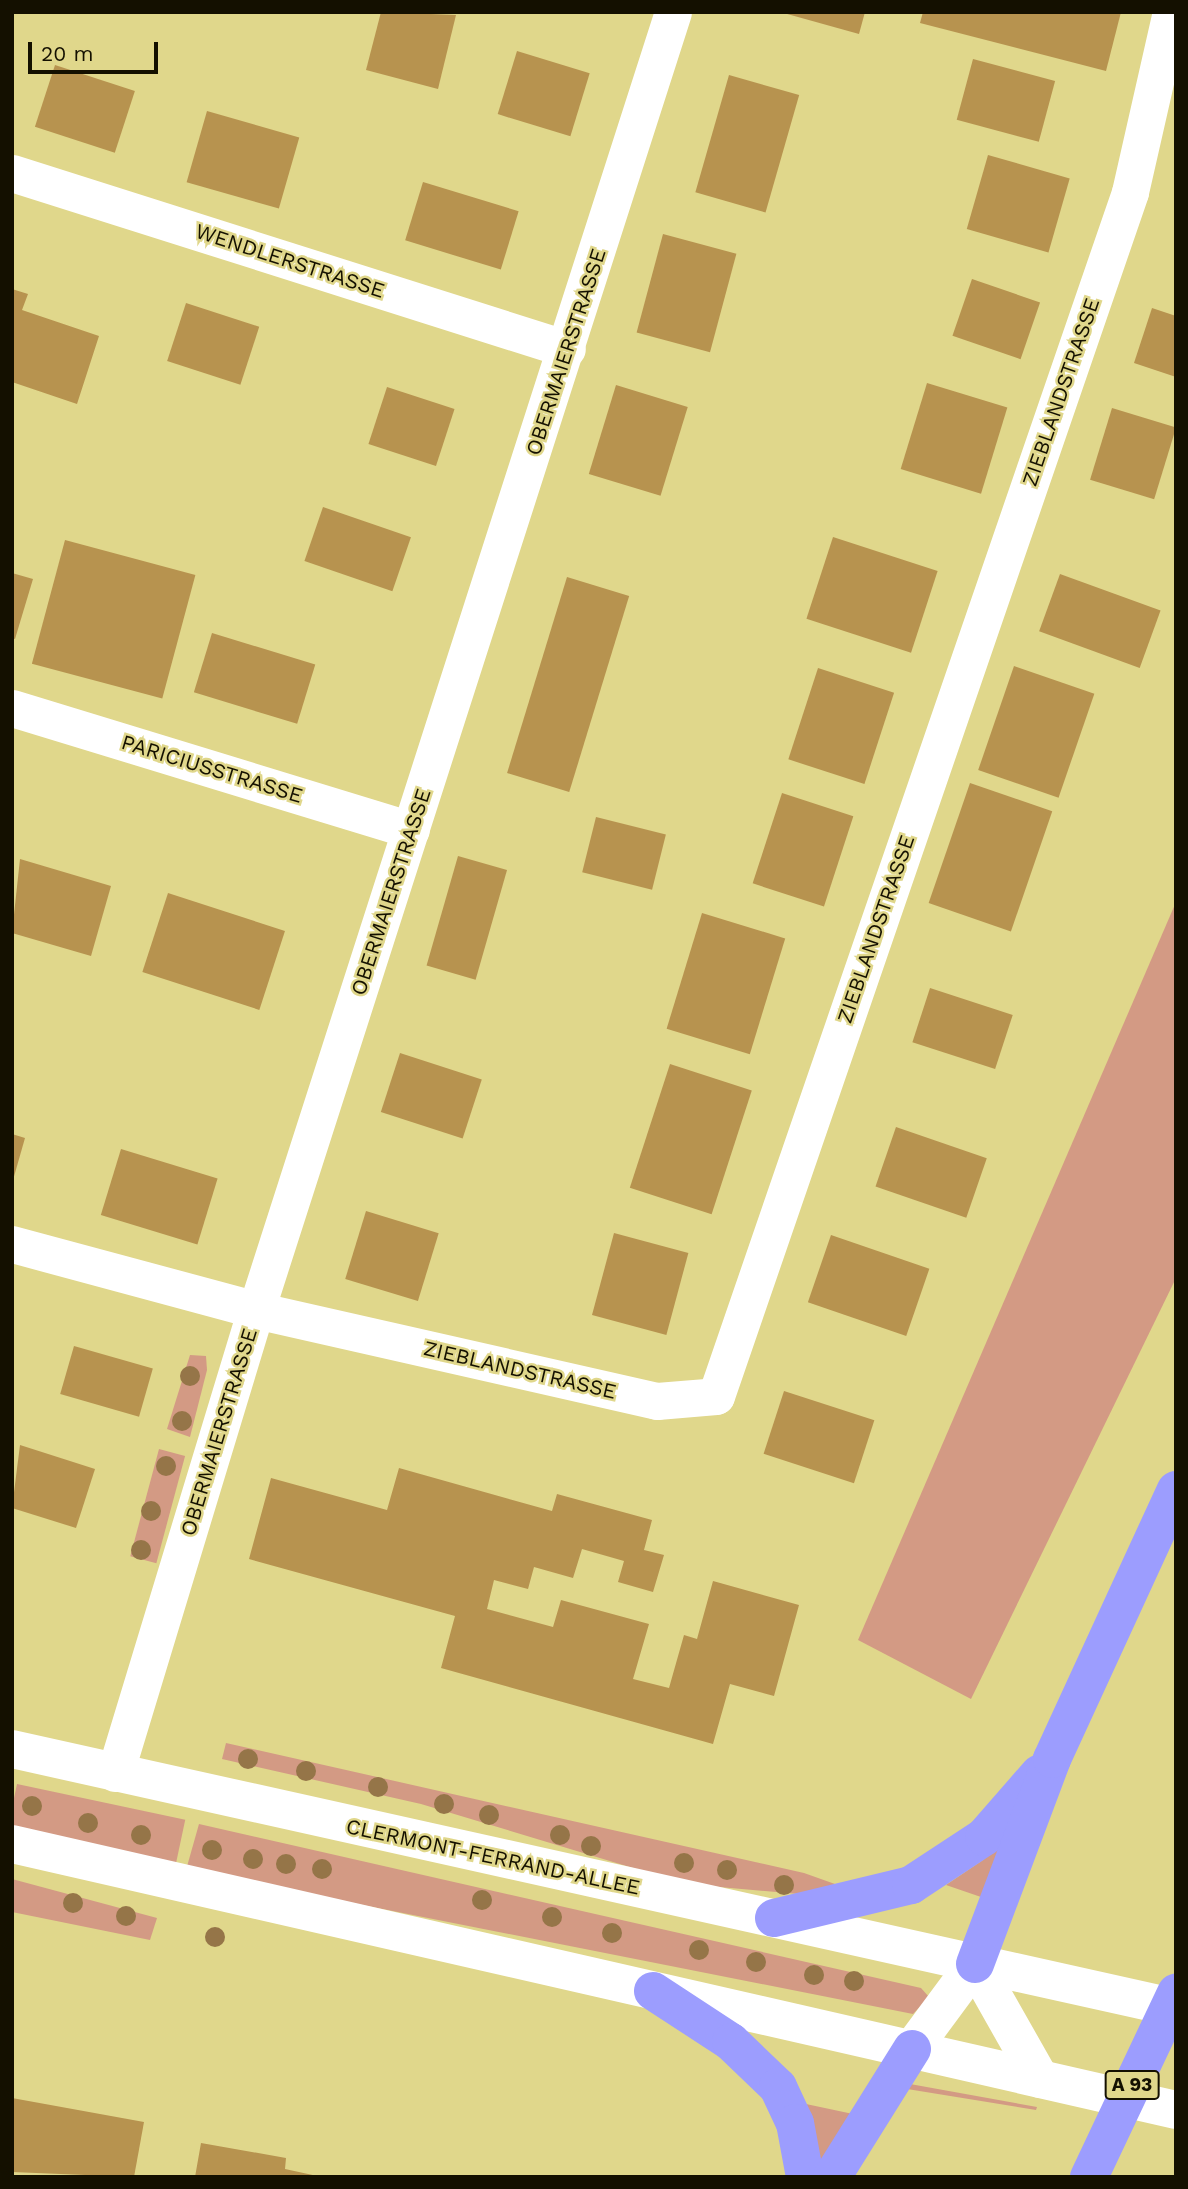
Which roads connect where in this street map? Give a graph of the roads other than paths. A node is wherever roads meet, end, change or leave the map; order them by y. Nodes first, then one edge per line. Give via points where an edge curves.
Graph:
1 (673, 12) edge
2 (1171, 12) edge
3 (12, 173) edge
4 (567, 349) junction
5 (12, 708) edge
6 (411, 830) junction
7 (12, 1244) edge
8 (257, 1310) junction
9 (1176, 1490) edge
10 (12, 1749) edge
11 (1052, 1759) junction
12 (115, 1773) junction
13 (12, 1844) edge
14 (774, 1918) junction
15 (975, 1964) junction
16 (653, 1991) junction
17 (1176, 1993) edge
18 (1176, 2008) edge
19 (912, 2049) junction
20 (1040, 2079) junction
21 (1176, 2110) edge
22 (805, 2177) edge
23 (832, 2177) edge
24 (1089, 2177) edge

1 - 4 street, OBERMAIERSTRASSE
2 - 8 street, ZIEBLANDSTRASSE via 1130,192 716,1396 657,1401
3 - 4 street, WENDLERSTRASSE
4 - 6 street, OBERMAIERSTRASSE
5 - 6 street, PARICIUSSTRASSE
6 - 8 street, OBERMAIERSTRASSE
7 - 8 street
8 - 12 street, OBERMAIERSTRASSE
9 - 11 highway
10 - 12 street, CLERMONT-FERRAND-ALLEE
11 - 14 highway via 984,1837 948,1864 911,1885
11 - 15 highway
12 - 14 street, CLERMONT-FERRAND-ALLEE
13 - 16 street
14 - 15 street, CLERMONT-FERRAND-ALLEE
15 - 18 street, CLERMONT-FERRAND-ALLEE
15 - 19 street
15 - 20 street
16 - 19 street
16 - 22 highway via 731,2042 778,2087 795,2123
17 - 24 highway, A 93
19 - 20 street
19 - 23 highway
20 - 21 street

